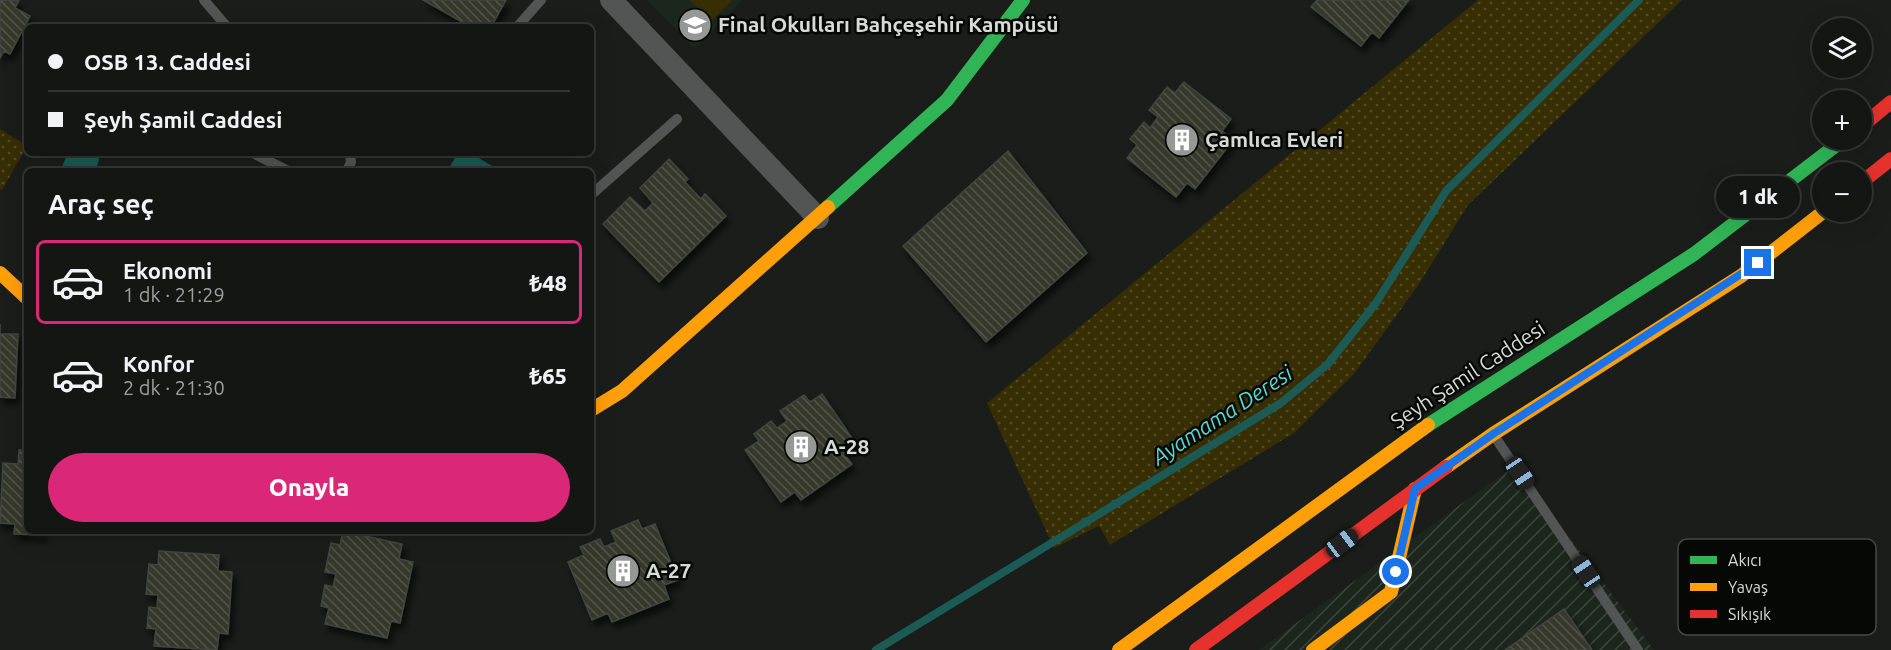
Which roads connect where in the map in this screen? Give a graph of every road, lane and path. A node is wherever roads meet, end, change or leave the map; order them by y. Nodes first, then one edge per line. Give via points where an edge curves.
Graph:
1 (204, 0) edge
2 (541, 0) edge
3 (611, 0) edge
4 (1023, 0) edge
5 (224, 24) edge
6 (520, 24) edge
7 (1891, 102) edge
8 (1872, 118) edge
9 (677, 119) dead end
10 (1830, 150) edge
11 (259, 156) edge
12 (1891, 159) edge
13 (282, 168) edge
14 (1872, 174) edge
15 (594, 192) edge
16 (818, 218) junction
17 (1812, 221) edge
18 (0, 273) edge
19 (24, 295) edge
20 (594, 408) edge
21 (1493, 434) junction
22 (1415, 489) junction
23 (1119, 650) edge
24 (1196, 650) edge
25 (1313, 650) edge
26 (1638, 650) edge

1 - 5 lane
2 - 6 lane
3 - 16 street
4 - 16 main road via 947,100
7 - 8 main road
9 - 15 lane
10 - 23 main road, Şeyh Şamil Caddesi via 1694,254 1403,441
11 - 13 lane
12 - 14 main road
16 - 20 main road via 622,391
17 - 21 main road via 1741,276
18 - 19 main road
21 - 22 main road
21 - 26 lane
22 - 24 main road
22 - 25 main road via 1391,592

